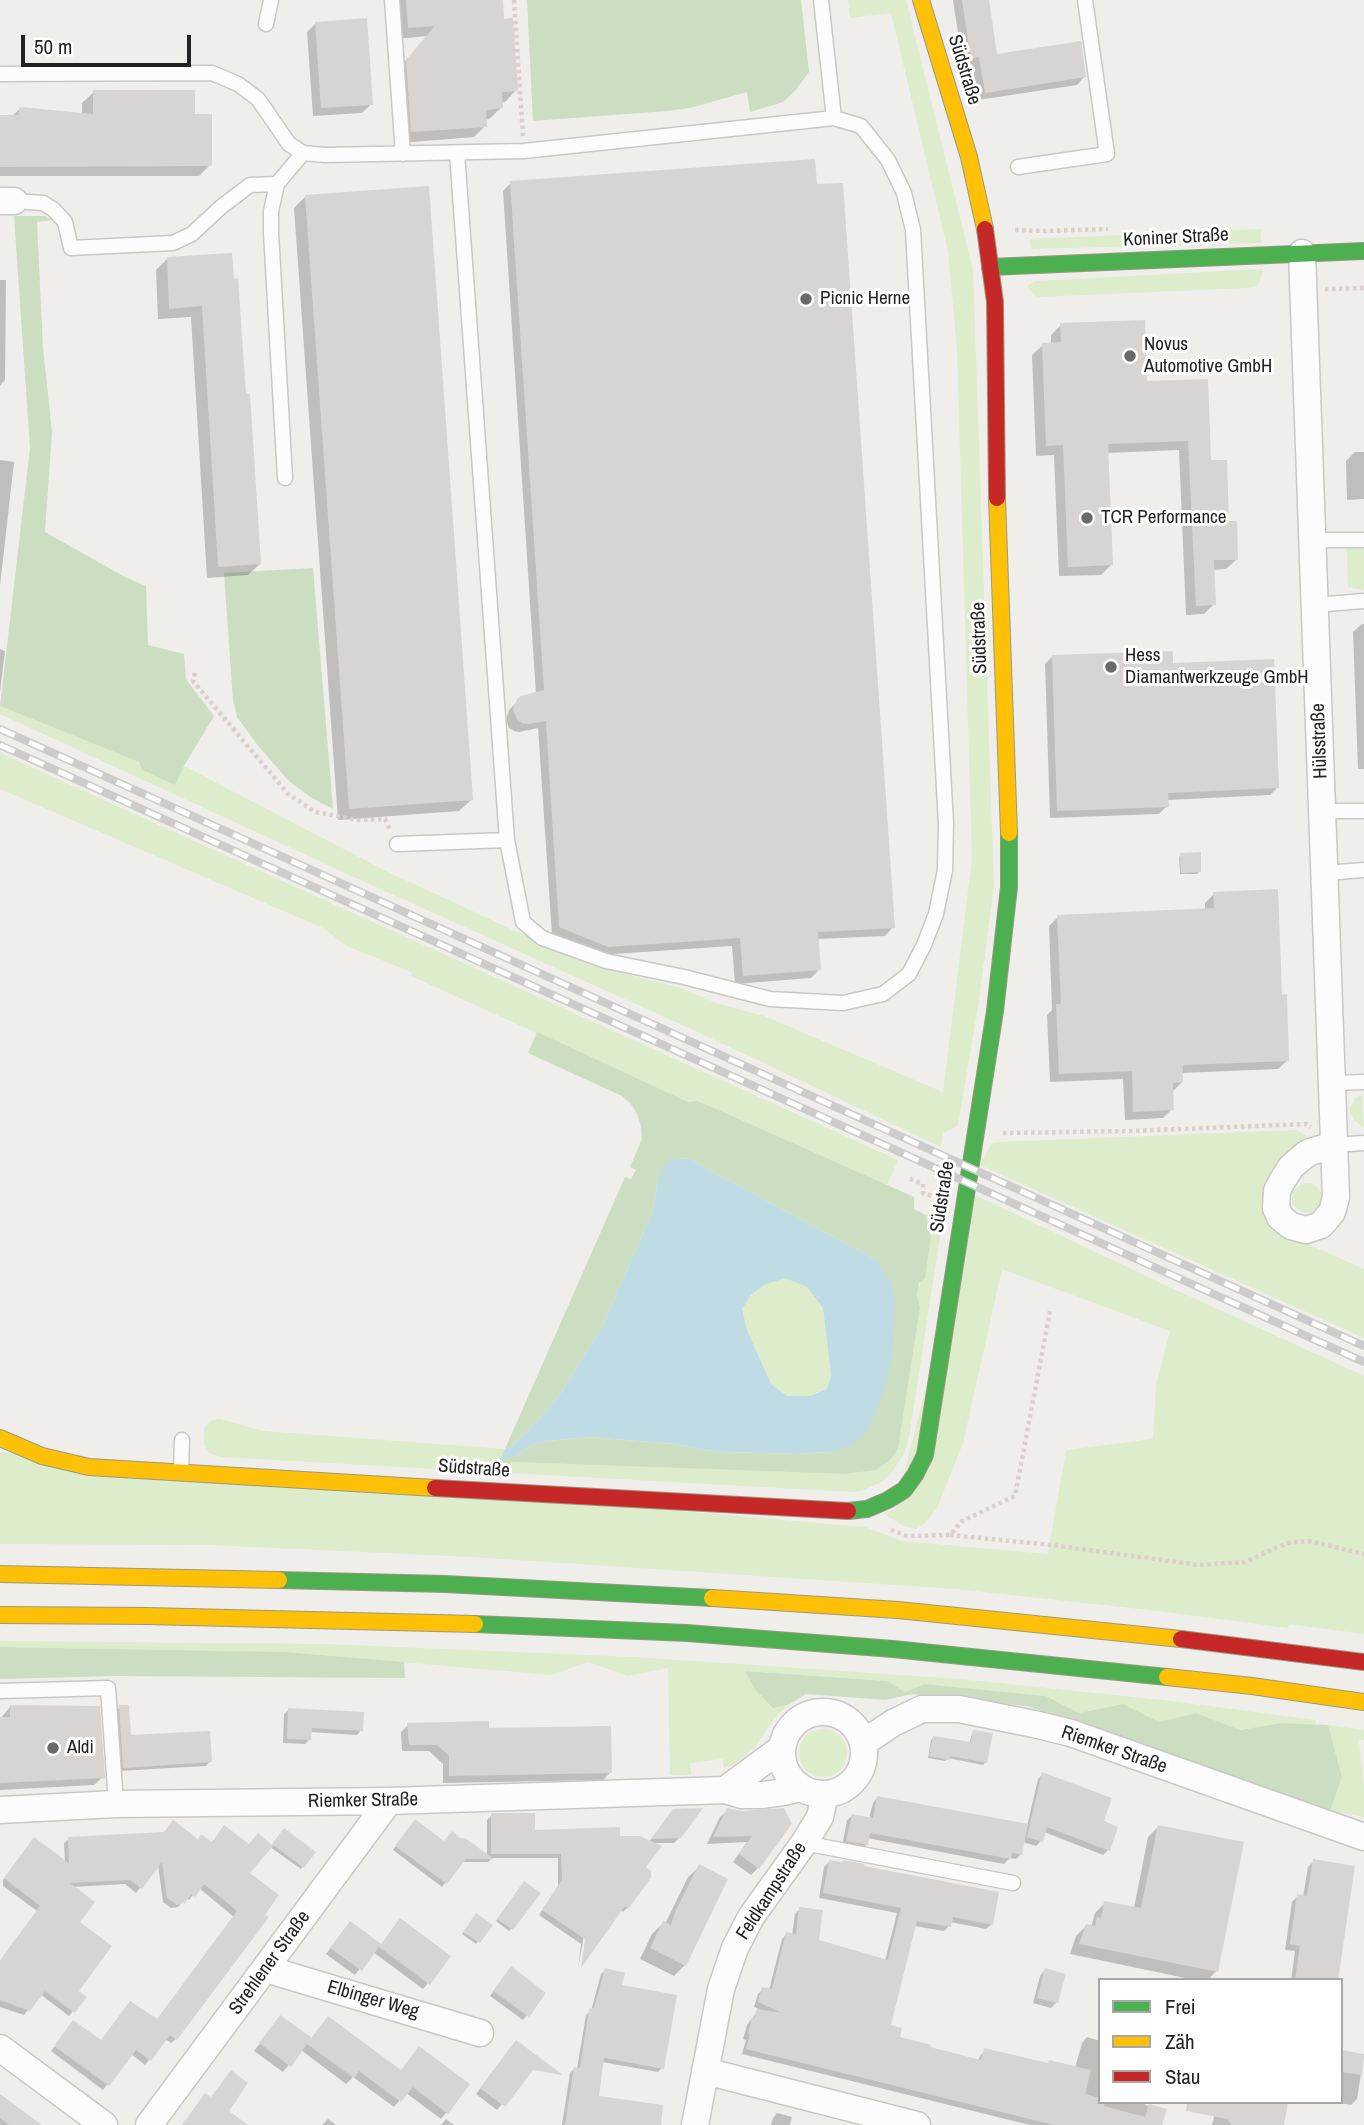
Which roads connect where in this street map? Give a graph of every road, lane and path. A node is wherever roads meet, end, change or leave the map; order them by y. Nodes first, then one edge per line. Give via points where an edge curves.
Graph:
1 (271, 0) edge
2 (392, 0) edge
3 (514, 0) edge
4 (821, 0) edge
5 (921, 0) edge
6 (1085, 0) edge
7 (266, 24) dead end
8 (0, 74) edge
9 (834, 118) junction
10 (524, 151) junction
11 (303, 153) junction
12 (457, 153) junction
13 (403, 154) junction
14 (1018, 167) dead end
15 (276, 184) junction
16 (7, 201) edge
17 (984, 225) junction
18 (1110, 229) dead end
19 (1364, 251) edge
20 (1302, 253) junction
21 (990, 267) junction
22 (1364, 288) edge
23 (1304, 290) junction
24 (285, 478) dead end
25 (1312, 540) junction
26 (1364, 540) edge
27 (1364, 601) edge
28 (1315, 605) junction
29 (195, 673) dead end
30 (1322, 811) junction
31 (1364, 811) edge
32 (507, 840) junction
33 (397, 844) joint
34 (1364, 870) edge
35 (1325, 873) junction
36 (1364, 1082) edge
37 (1332, 1083) junction
38 (1004, 1133) dead end
39 (1364, 1143) edge
40 (1334, 1145) junction
41 (910, 1179) dead end
42 (941, 1199) dead end
43 (1050, 1311) dead end
44 (0, 1438) edge
45 (182, 1440) dead end
46 (181, 1473) junction
47 (867, 1509) junction
48 (950, 1535) junction
49 (1364, 1554) edge
50 (0, 1574) edge
51 (0, 1615) edge
52 (1364, 1662) edge
53 (0, 1692) edge
54 (1362, 1701) edge
55 (863, 1743) junction
56 (782, 1748) junction
57 (725, 1790) junction
58 (813, 1791) junction
59 (389, 1801) junction
60 (116, 1804) junction
61 (0, 1810) edge
62 (1364, 1837) edge
63 (804, 1843) junction
64 (1013, 1884) dead end
65 (266, 1969) junction
66 (480, 2033) dead end
67 (0, 2048) edge
68 (705, 2071) junction
69 (104, 2125) edge
70 (149, 2125) edge
71 (695, 2125) edge
72 (916, 2125) edge

1 - 7 lane
2 - 13 lane
3 - 10 path
4 - 9 lane
5 - 17 main road, Südstraße via 969,157
6 - 14 lane via 1107,154
8 - 11 lane via 212,73 258,99 289,144
9 - 10 lane
9 - 32 lane via 861,126 888,160 904,193 913,230 946,824 945,870 924,945 909,974 883,994 843,1003 770,999 606,961 542,938 523,922
10 - 12 lane
11 - 13 lane
11 - 15 lane
12 - 13 lane
12 - 32 lane
15 - 16 lane via 250,185 192,234 173,243 71,248 65,222 53,209 43,203
15 - 24 lane via 271,232
17 - 18 path via 1044,231
17 - 21 main road, Südstraße
19 - 20 main road, Koniner Straße
20 - 21 main road, Koniner Straße
20 - 23 street, Hülsstraße
21 - 47 main road, Südstraße via 995,314 1009,887 995,1011 925,1455 904,1490
22 - 23 path
23 - 25 street, Hülsstraße
25 - 26 lane
25 - 28 street, Hülsstraße
27 - 28 lane
28 - 30 street, Hülsstraße
29 - 33 path via 193,681 288,794 314,812 359,820 385,819
30 - 31 lane
30 - 35 street, Hülsstraße
32 - 33 lane
34 - 35 lane
35 - 37 street, Hülsstraße
36 - 37 lane
37 - 40 street, Hülsstraße
38 - 40 path via 1306,1124
39 - 40 lane
41 - 42 path via 923,1184 923,1193
43 - 48 path via 1015,1496 962,1521
44 - 46 main road, Südstraße via 42,1456 89,1467
45 - 46 lane
46 - 47 main road, Südstraße
47 - 48 path via 897,1533
48 - 49 path via 1199,1565 1245,1562 1287,1543 1310,1541
50 - 52 main road via 445,1584 745,1600 898,1610
51 - 54 main road via 452,1623 687,1633 893,1648
53 - 60 lane via 108,1688
55 - 56 street via 844,1717 829,1712 798,1720 787,1732
55 - 58 street via 864,1758 852,1783 839,1791
55 - 62 street, Riemker Straße via 922,1709 959,1709 1071,1733
56 - 57 street
56 - 58 street via 789,1777
57 - 58 street, Riemker Straße via 742,1795
57 - 59 street, Riemker Straße
58 - 63 street, Feldkampstraße via 820,1817
59 - 60 street, Riemker Straße
59 - 65 street, Strehlener Straße
60 - 61 street, Riemker Straße
63 - 64 lane
63 - 68 street, Feldkampstraße via 751,1917 735,1948 721,1989
65 - 66 street, Elbinger Weg
65 - 70 street, Strehlener Straße
67 - 69 street
68 - 71 street, Feldkampstraße
68 - 72 street

